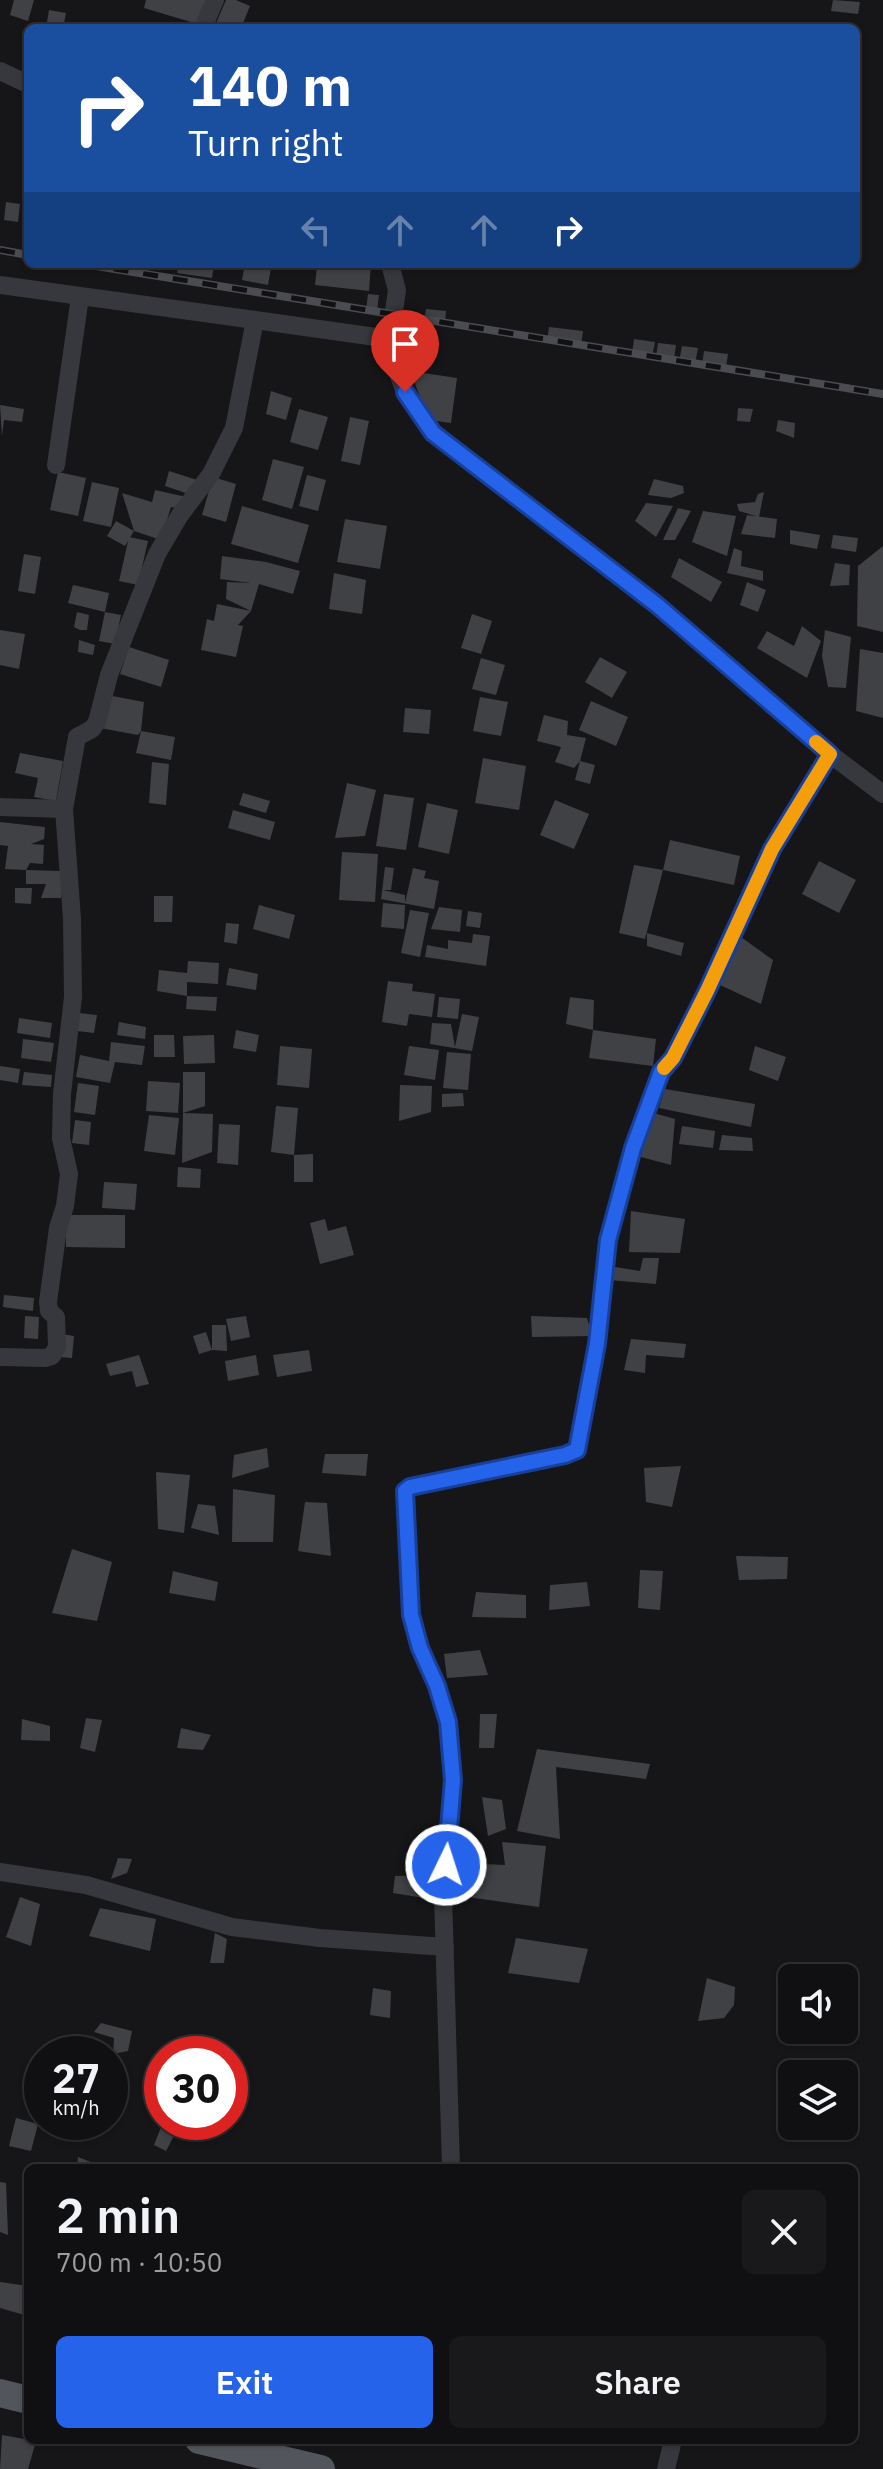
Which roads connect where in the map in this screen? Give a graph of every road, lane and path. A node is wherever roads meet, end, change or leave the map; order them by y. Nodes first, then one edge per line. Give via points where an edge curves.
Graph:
1 (215, 0) edge
2 (205, 24) edge
3 (0, 71) edge
4 (24, 82) edge
5 (391, 268) edge
6 (0, 285) edge
7 (80, 297) junction
8 (255, 320) junction
9 (390, 339) junction
10 (56, 465) dead end
11 (830, 754) junction
12 (883, 794) edge
13 (0, 807) edge
14 (64, 809) junction
15 (0, 1357) edge
16 (0, 1872) edge
17 (445, 1947) junction
18 (451, 2164) edge
19 (0, 2393) edge
20 (24, 2399) edge
21 (216, 2444) edge
22 (672, 2444) edge
23 (321, 2469) edge
24 (666, 2469) edge

1 - 2 street
3 - 4 street
5 - 9 street via 397,290
6 - 7 street
7 - 8 street
7 - 10 street
8 - 9 street
8 - 14 street via 234,428 211,474 157,554 109,675 97,722 77,737
9 - 11 street via 405,392 433,433 657,605
11 - 12 street
11 - 17 street via 772,849 707,991 661,1072 633,1148 608,1240 597,1344 577,1450 405,1491 411,1615 448,1722 453,1780 443,1894
13 - 14 street
14 - 15 street via 73,997 61,1138 69,1174 48,1302 56,1317 57,1347 45,1358
16 - 17 street via 86,1885 232,1927
17 - 18 street
19 - 20 main road
21 - 23 main road
22 - 24 street

